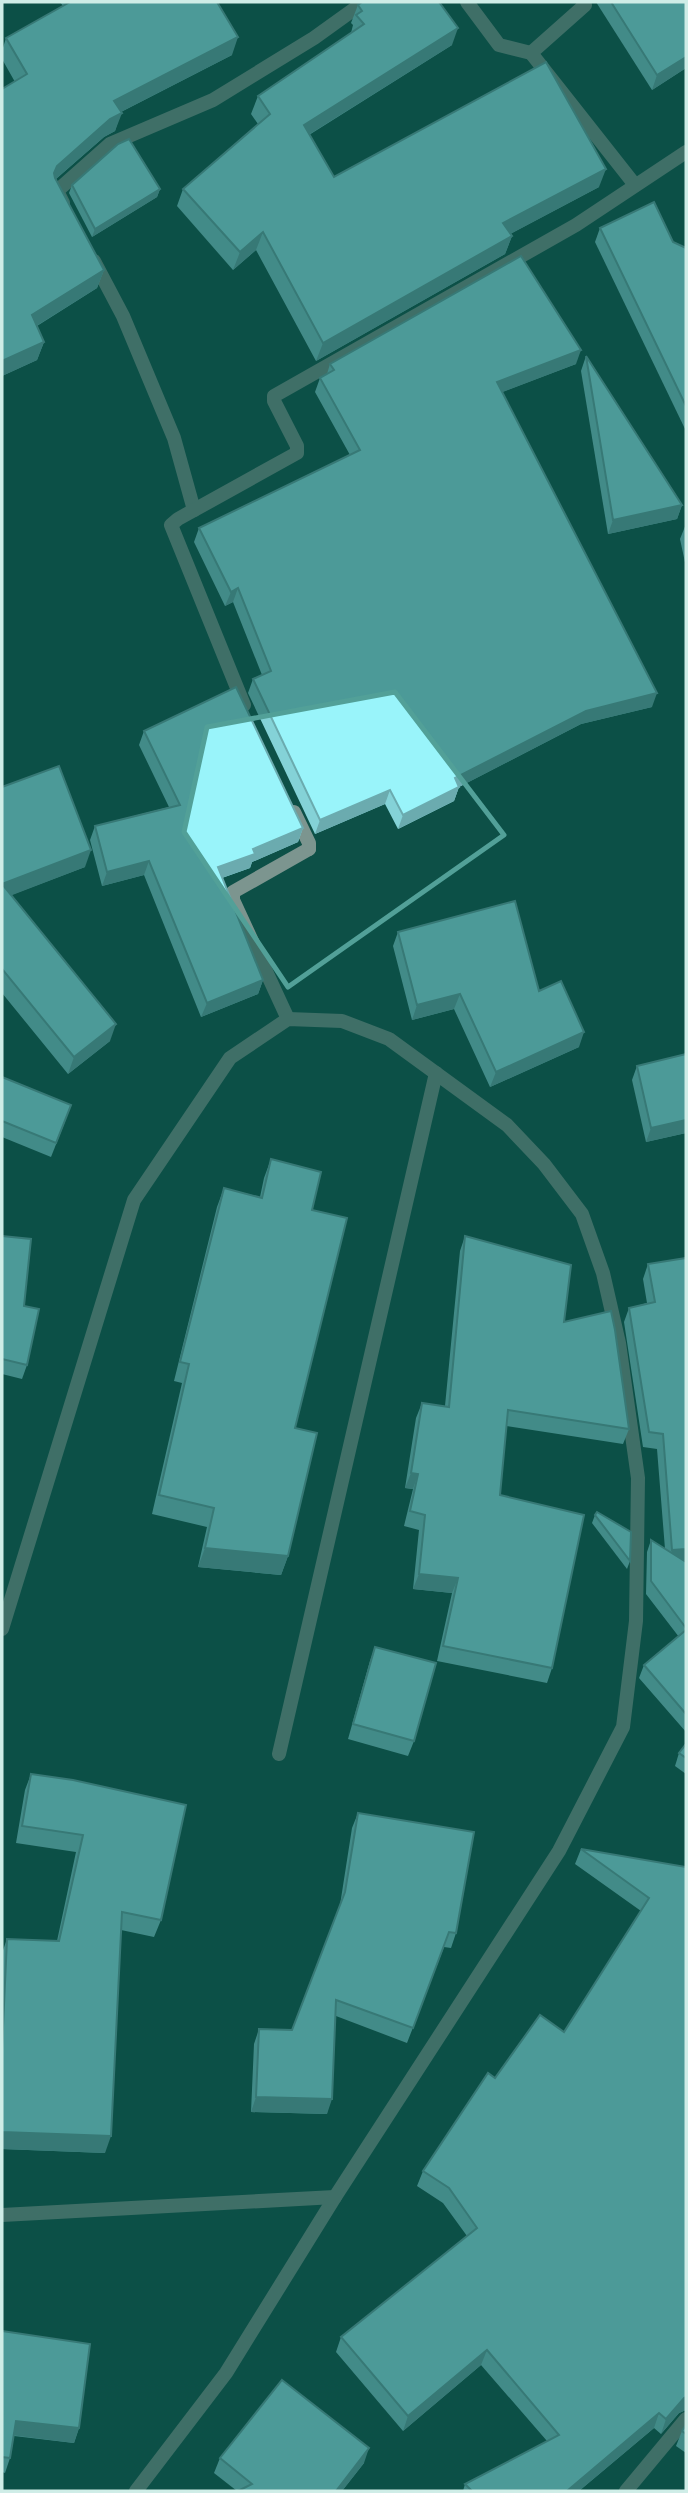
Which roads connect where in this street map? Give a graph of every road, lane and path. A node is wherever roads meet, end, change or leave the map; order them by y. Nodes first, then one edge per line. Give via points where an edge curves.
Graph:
1 (364, 2) edge
2 (467, 2) edge
3 (583, 2) edge
4 (531, 53) junction
5 (686, 152) edge
6 (635, 186) junction
7 (69, 214) edge
8 (87, 248) edge
9 (194, 510) junction
10 (249, 717) edge
11 (285, 793) edge
12 (288, 1019) junction
13 (436, 1073) junction
14 (2, 1629) edge
15 (279, 1754) dead end
16 (335, 2197) junction
17 (2, 2215) edge
18 (686, 2419) edge
19 (136, 2491) edge
20 (626, 2491) edge

1 - 7 street via 213,100 110,144 57,191
2 - 4 street via 499,45
3 - 4 street via 585,5
4 - 6 street
5 - 6 street
6 - 9 street via 576,225 275,395 297,453
8 - 9 street via 123,316 174,438
9 - 10 street via 173,522 172,530
11 - 12 street via 309,849 233,892 233,900
12 - 13 street via 342,1021 389,1039
12 - 14 street via 230,1058 134,1200
13 - 15 street
13 - 16 street via 507,1125 582,1214 603,1273 619,1343 638,1478 636,1621 623,1727 559,1851
16 - 17 street
16 - 19 street via 226,2373
18 - 20 street

